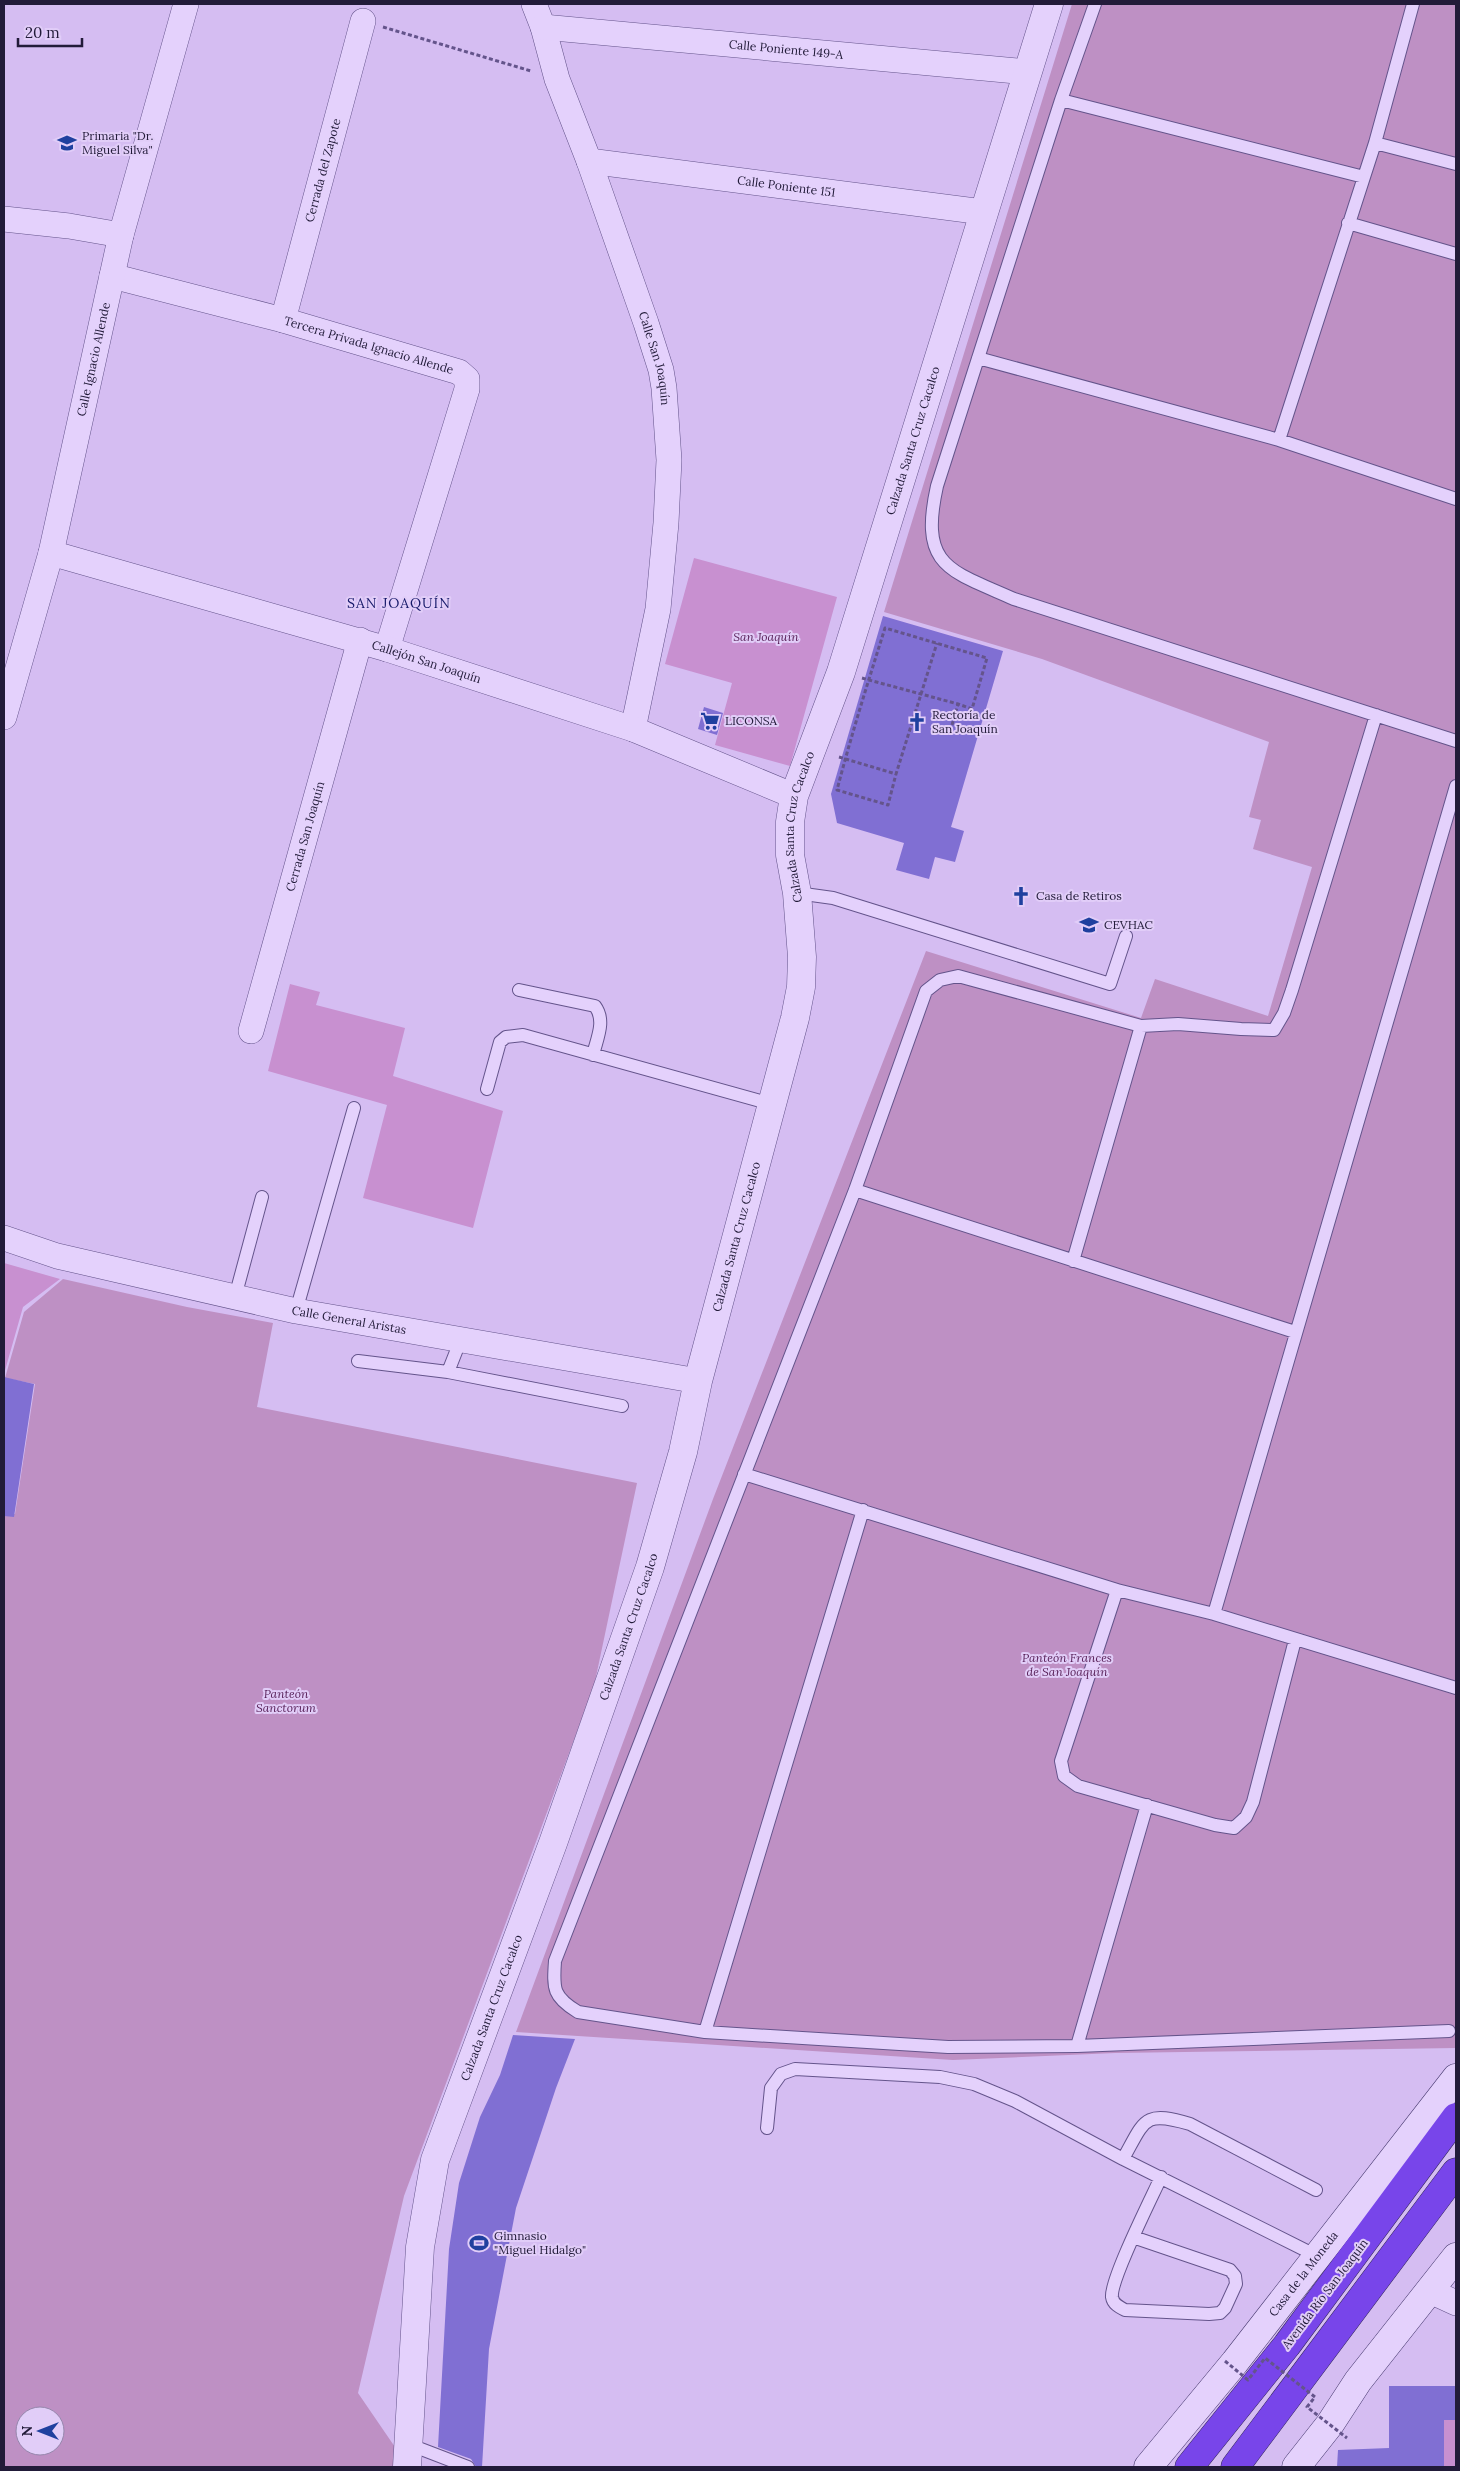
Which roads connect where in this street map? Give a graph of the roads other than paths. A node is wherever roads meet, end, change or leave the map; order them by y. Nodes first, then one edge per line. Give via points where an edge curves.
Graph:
1 (186, 4) edge
2 (534, 4) edge
3 (1049, 4) edge
4 (1095, 4) edge
5 (1413, 4) edge
6 (364, 21) road end
7 (543, 26) junction
8 (1028, 72) junction
9 (1061, 100) junction
10 (1375, 143) junction
11 (589, 161) junction
12 (1456, 164) edge
13 (1364, 177) junction
14 (983, 212) junction
15 (4, 219) edge
16 (1348, 223) junction
17 (122, 235) junction
18 (1456, 254) edge
19 (112, 276) junction
20 (283, 320) junction
21 (978, 358) junction
22 (1279, 440) junction
23 (1456, 499) edge
24 (51, 553) junction
25 (360, 640) junction
26 (387, 649) junction
27 (1376, 715) junction
28 (4, 716) edge
29 (632, 729) junction
30 (1456, 742) edge
31 (1456, 786) edge
32 (794, 796) junction
33 (797, 893) junction
34 (1126, 936) dead end
35 (519, 990) dead end
36 (1141, 1026) junction
37 (251, 1031) dead end
38 (593, 1055) junction
39 (487, 1089) dead end
40 (772, 1104) junction
41 (354, 1108) dead end
42 (855, 1190) junction
43 (262, 1197) dead end
44 (4, 1238) edge
45 (1073, 1260) junction
46 (236, 1297) junction
47 (296, 1311) junction
48 (1295, 1332) junction
49 (460, 1339) junction
50 (358, 1361) dead end
51 (448, 1372) junction
52 (698, 1381) junction
53 (622, 1406) dead end
54 (744, 1474) junction
55 (863, 1510) junction
56 (1117, 1590) junction
57 (1214, 1614) junction
58 (1295, 1640) junction
59 (1456, 1688) edge
60 (1147, 1805) junction
61 (1449, 2031) dead end
62 (705, 2032) junction
63 (1077, 2046) junction
64 (1456, 2078) edge
65 (1456, 2118) edge
66 (767, 2128) dead end
67 (1123, 2159) junction
68 (1456, 2172) edge
69 (1162, 2177) junction
70 (1316, 2190) dead end
71 (1133, 2237) junction
72 (1317, 2256) junction
73 (1456, 2257) edge
74 (1430, 2291) junction
75 (1456, 2303) edge
76 (408, 2456) edge
77 (468, 2467) edge
78 (1148, 2467) edge
79 (1189, 2467) edge
80 (1235, 2467) edge
81 (1296, 2467) edge

1 - 17 street, Calle Ignacio Allende
2 - 7 street, Calle San Joaquín
3 - 8 street, Calzada Santa Cruz Cacalco
4 - 9 lane
5 - 10 lane
6 - 20 street, Cerrada del Zapote
7 - 8 street, Calle Poniente 149-A
7 - 11 street, Calle San Joaquín via 556,79
8 - 14 street, Calzada Santa Cruz Cacalco
9 - 13 lane
9 - 21 lane
10 - 12 lane
10 - 13 lane
11 - 14 street, Calle Poniente 151
11 - 29 street, Calle San Joaquín via 661,370 667,414 670,460 658,609
13 - 16 lane
14 - 32 street, Calzada Santa Cruz Cacalco via 842,672
15 - 17 street
16 - 18 lane
16 - 22 lane
17 - 19 street, Calle Ignacio Allende
19 - 20 street, Tercera Privada Ignacio Allende
19 - 24 street, Calle Ignacio Allende
20 - 26 street, Tercera Privada Ignacio Allende via 459,372 467,379 467,390
21 - 22 lane
21 - 27 lane via 931,511 932,535 939,559 960,575 1014,599
22 - 23 lane
24 - 25 street, Callejón San Joaquín
24 - 28 street, Calle Ignacio Allende
25 - 26 street, Callejón San Joaquín
25 - 37 street, Cerrada San Joaquín
26 - 29 street, Callejón San Joaquín
27 - 30 lane
27 - 36 lane via 1287,1006 1274,1030 1178,1024
29 - 32 street, Callejón San Joaquín
31 - 48 lane
32 - 33 street, Calzada Santa Cruz Cacalco via 790,855
33 - 34 lane via 833,898 1110,984
33 - 40 street, Calzada Santa Cruz Cacalco via 801,987
35 - 38 lane via 594,1006 600,1013 601,1023
36 - 42 lane via 958,976 940,980 926,991
36 - 45 lane
38 - 39 lane via 523,1035 506,1037 500,1042
38 - 40 lane
40 - 52 street, Calzada Santa Cruz Cacalco
41 - 47 lane
42 - 45 lane
42 - 54 lane
43 - 46 lane
44 - 46 street, Calle General Aristas via 58,1256
45 - 48 lane
46 - 47 street, Calle General Aristas
47 - 49 street, Calle General Aristas
48 - 57 lane
49 - 51 lane
49 - 52 street, Calle General Aristas
50 - 51 lane
51 - 53 lane
52 - 76 street, Calzada Santa Cruz Cacalco via 683,1452 650,1567 553,1843 435,2160 420,2247
54 - 55 lane
54 - 62 lane via 555,1961 553,1982 561,2002 578,2012
55 - 56 lane
55 - 62 lane
56 - 57 lane
56 - 60 lane via 1061,1761 1064,1776 1078,1786
57 - 58 lane
58 - 59 lane
58 - 60 lane via 1266,1757 1246,1817 1234,1828
60 - 63 lane
61 - 63 lane
62 - 63 lane via 948,2047
64 - 72 street, Casa de la Moneda
65 - 79 highway, Avenida Río San Joaquín via 1287,2345
66 - 67 lane via 771,2088 781,2074 795,2069 940,2077 974,2084 1015,2101
67 - 69 lane
67 - 70 lane via 1144,2122 1156,2117 1169,2118 1190,2124
68 - 80 highway
69 - 71 lane
69 - 72 lane
71 - 71 lane via 1114,2284 1112,2297 1116,2306 1125,2310 1209,2314 1220,2313 1225,2308 1236,2284 1230,2270
72 - 78 street, Casa de la Moneda
73 - 74 street
74 - 75 street
74 - 81 street via 1358,2380 1330,2424
76 - 77 lane

